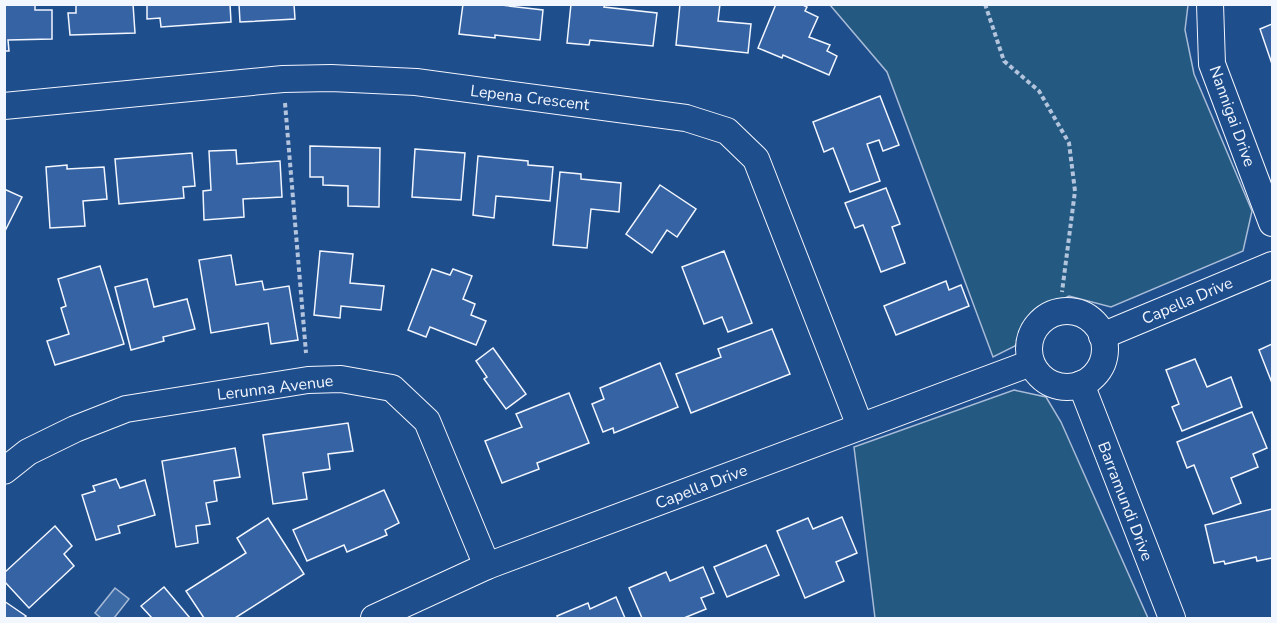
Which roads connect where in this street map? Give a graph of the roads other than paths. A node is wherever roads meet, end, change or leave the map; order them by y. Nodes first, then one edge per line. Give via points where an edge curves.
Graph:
1 (1210, 4) edge
2 (4, 106) edge
3 (1272, 223) edge
4 (1272, 265) edge
5 (1102, 336) junction
6 (1031, 363) junction
7 (1081, 384) junction
8 (860, 426) junction
9 (4, 471) edge
10 (488, 566) junction
11 (374, 618) edge
12 (1172, 618) edge

1 - 3 street, Nannigai Drive via 1212,64
2 - 8 street, Lepena Crescent via 283,79 331,78 416,82 686,118 727,131 756,159
4 - 5 street, Capella Drive
5 - 6 street via 1088,317 1077,312 1053,314 1034,328 1029,340
5 - 7 street via 1105,347 1099,369
6 - 7 street via 1046,381 1057,386
6 - 8 street, Capella Drive
7 - 12 street, Barramundi Drive
8 - 10 street, Capella Drive
9 - 10 street, Lerunna Avenue via 28,452 126,409 308,380 341,379 392,388 427,421
10 - 11 street, Capella Drive

